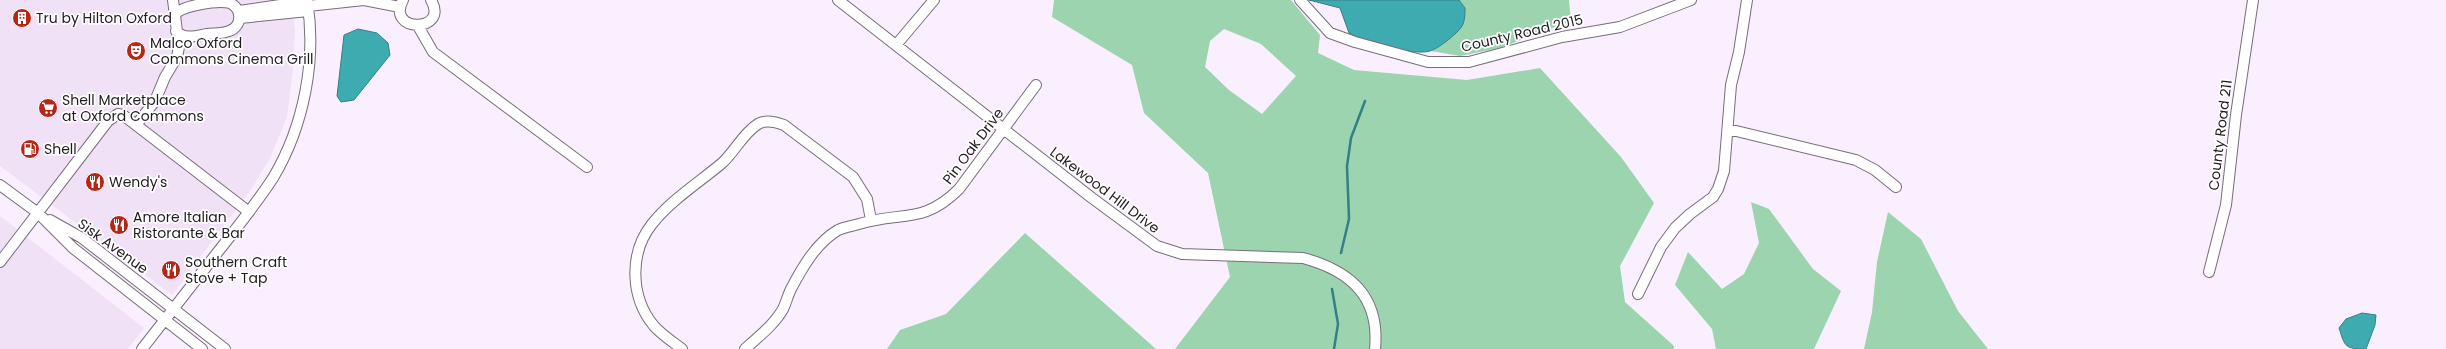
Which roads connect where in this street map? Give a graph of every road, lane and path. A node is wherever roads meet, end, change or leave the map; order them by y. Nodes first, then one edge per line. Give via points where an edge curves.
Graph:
1 (173, 0) edge
2 (431, 0) edge
3 (838, 0) edge
4 (934, 0) edge
5 (1300, 0) edge
6 (1691, 0) edge
7 (1747, 0) edge
8 (2253, 0) edge
9 (402, 3) edge
10 (307, 5) edge
11 (239, 15) junction
12 (174, 16) junction
13 (418, 26) junction
14 (176, 31) junction
15 (896, 45) junction
16 (1036, 85) dead end
17 (136, 125) junction
18 (1728, 129) junction
19 (1003, 130) junction
20 (587, 167) dead end
21 (0, 184) edge
22 (1896, 187) dead end
23 (249, 212) junction
24 (38, 213) junction
25 (871, 220) junction
26 (0, 262) edge
27 (2209, 272) dead end
28 (1638, 294) dead end
29 (174, 309) junction
30 (165, 320) junction
31 (142, 349) edge
32 (202, 349) edge
33 (225, 349) edge
34 (682, 349) edge
35 (745, 349) edge
36 (1375, 349) edge

1 - 12 street
2 - 13 street via 434,7 432,17
3 - 15 street, Lakewood Hill Drive
4 - 15 street
5 - 6 street, County Road 2015 via 1330,33 1428,62 1469,62 1562,37 1620,27
7 - 18 street via 1731,85
8 - 27 street, County Road 211 via 2226,205
9 - 10 street via 364,0
9 - 13 street via 401,13 407,22
10 - 11 street
10 - 23 street via 309,65 297,122 273,178
11 - 12 street via 230,3 222,1 185,6
11 - 14 street via 237,25 229,31 186,37
12 - 14 street
13 - 20 street via 433,52
14 - 17 street via 179,47 177,57 155,101
15 - 19 street, Lakewood Hill Drive
16 - 19 street, Pin Oak Drive
17 - 23 street
17 - 24 street via 123,115 112,117
18 - 22 street via 1856,160 1875,170
18 - 28 street via 1724,171 1718,189 1713,198 1675,228 1661,247
19 - 25 street, Pin Oak Drive via 947,201 913,216
19 - 36 street, Lakewood Hill Drive via 1157,246 1182,254 1303,258 1322,263 1343,274 1359,287 1370,305 1375,327
21 - 24 street, Sisk Avenue
23 - 29 street
24 - 26 street
24 - 29 street, Sisk Avenue via 82,238
24 - 30 street, Sisk Avenue via 73,248
25 - 34 street via 867,199 853,177 784,125 775,121 758,124 723,163 664,211 650,226 638,250 635,285 640,300 654,326
25 - 35 street, Pin Oak Drive via 839,230 822,243 807,261 790,290 783,309 767,329
29 - 30 street
29 - 33 street, Sisk Avenue
30 - 31 street
30 - 32 street, Sisk Avenue

